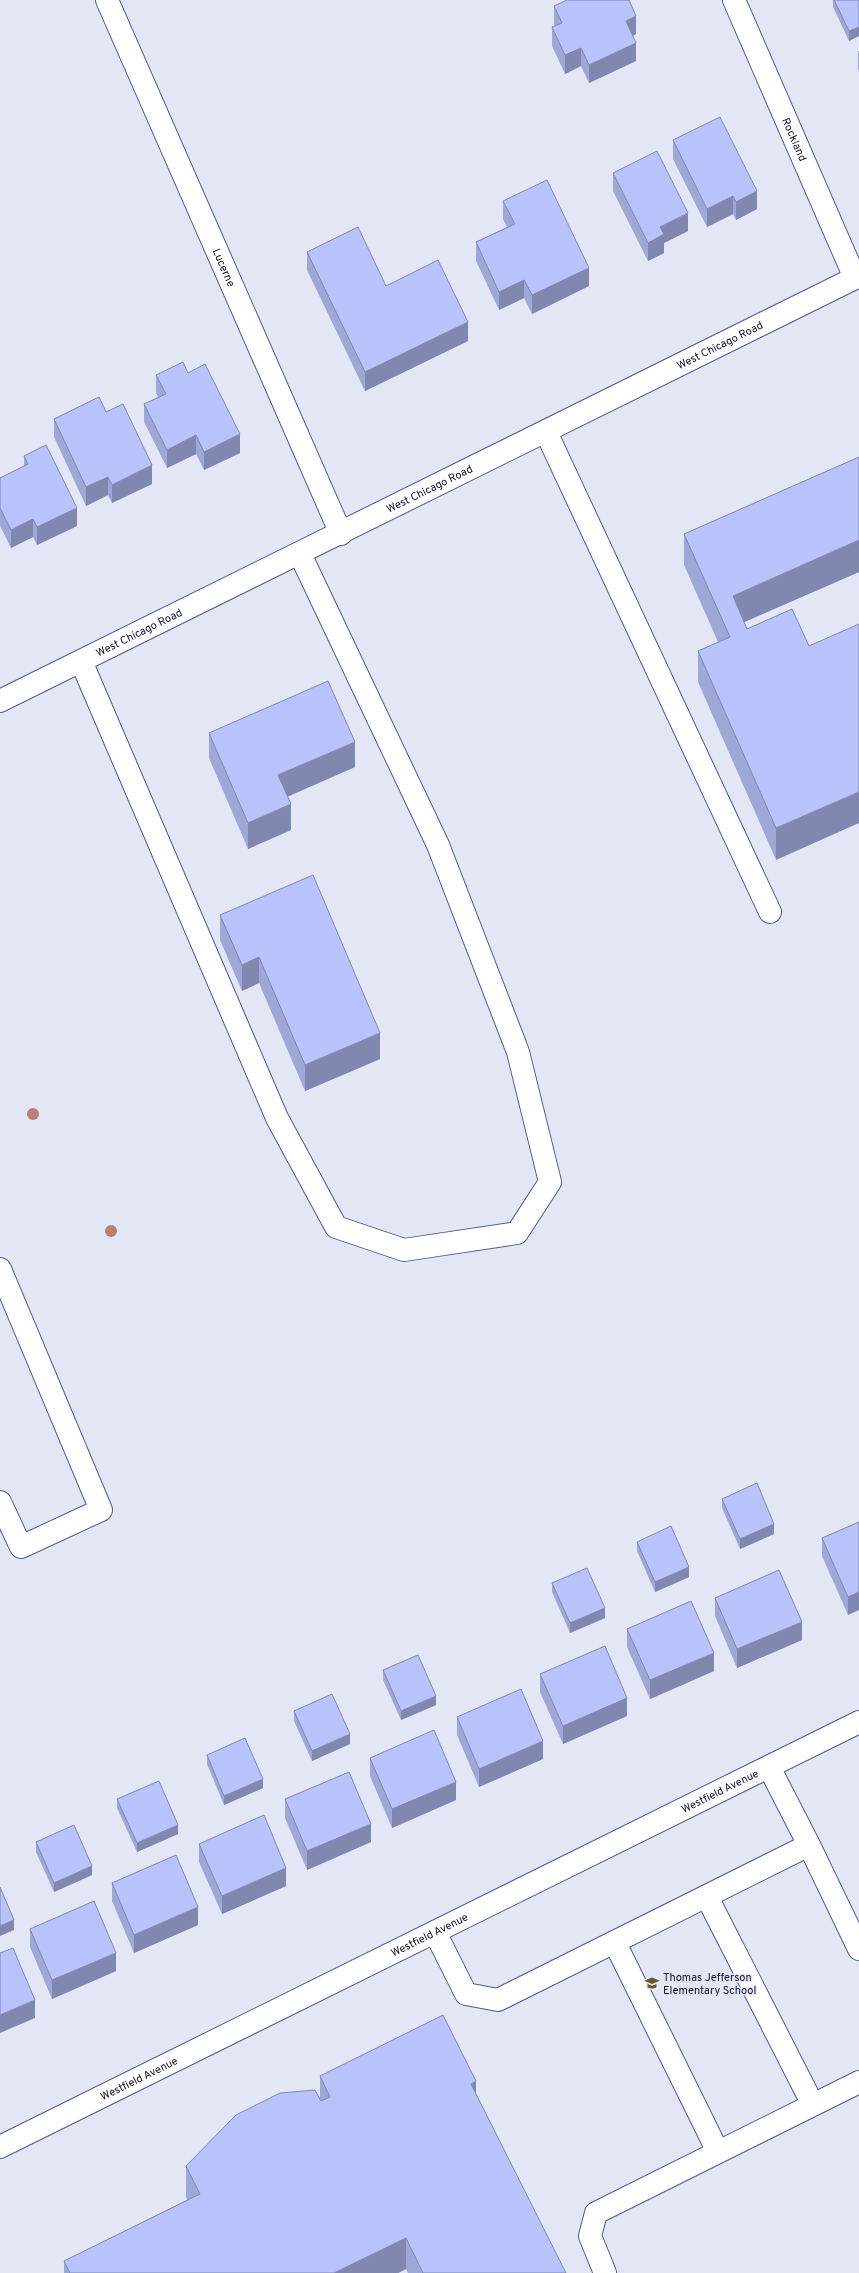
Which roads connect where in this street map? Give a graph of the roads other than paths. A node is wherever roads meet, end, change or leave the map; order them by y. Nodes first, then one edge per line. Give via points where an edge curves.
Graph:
1 (107, 0) edge
2 (734, 0) edge
3 (857, 277) edge
4 (546, 432) junction
5 (340, 534) junction
6 (300, 554) junction
7 (81, 661) junction
8 (0, 701) edge
9 (770, 912) dead end
10 (0, 1269) edge
11 (0, 1502) edge
12 (859, 1722) edge
13 (769, 1767) junction
14 (809, 1845) junction
15 (707, 1897) junction
16 (435, 1932) junction
17 (615, 1943) junction
18 (859, 1948) edge
19 (859, 2082) edge
20 (813, 2105) junction
21 (0, 2147) edge
22 (718, 2152) junction
23 (605, 2273) edge

1 - 5 street, Lucerne
2 - 3 street, Rockland
3 - 4 street, West Chicago Road
4 - 5 street, West Chicago Road
4 - 9 street
5 - 6 street, West Chicago Road
6 - 7 street, West Chicago Road
6 - 7 street via 438,845 518,1052 550,1182 517,1233 404,1250 336,1227 277,1118
7 - 8 street, West Chicago Road
10 - 11 street via 101,1510 21,1547
12 - 13 street, Westfield Avenue
13 - 14 street
13 - 16 street, Westfield Avenue
14 - 15 street
14 - 18 street
15 - 17 street
15 - 20 street
16 - 17 street via 466,1994 498,2000
16 - 21 street, Westfield Avenue
17 - 22 street
19 - 20 street
20 - 22 street
22 - 23 street via 596,2212 590,2236

